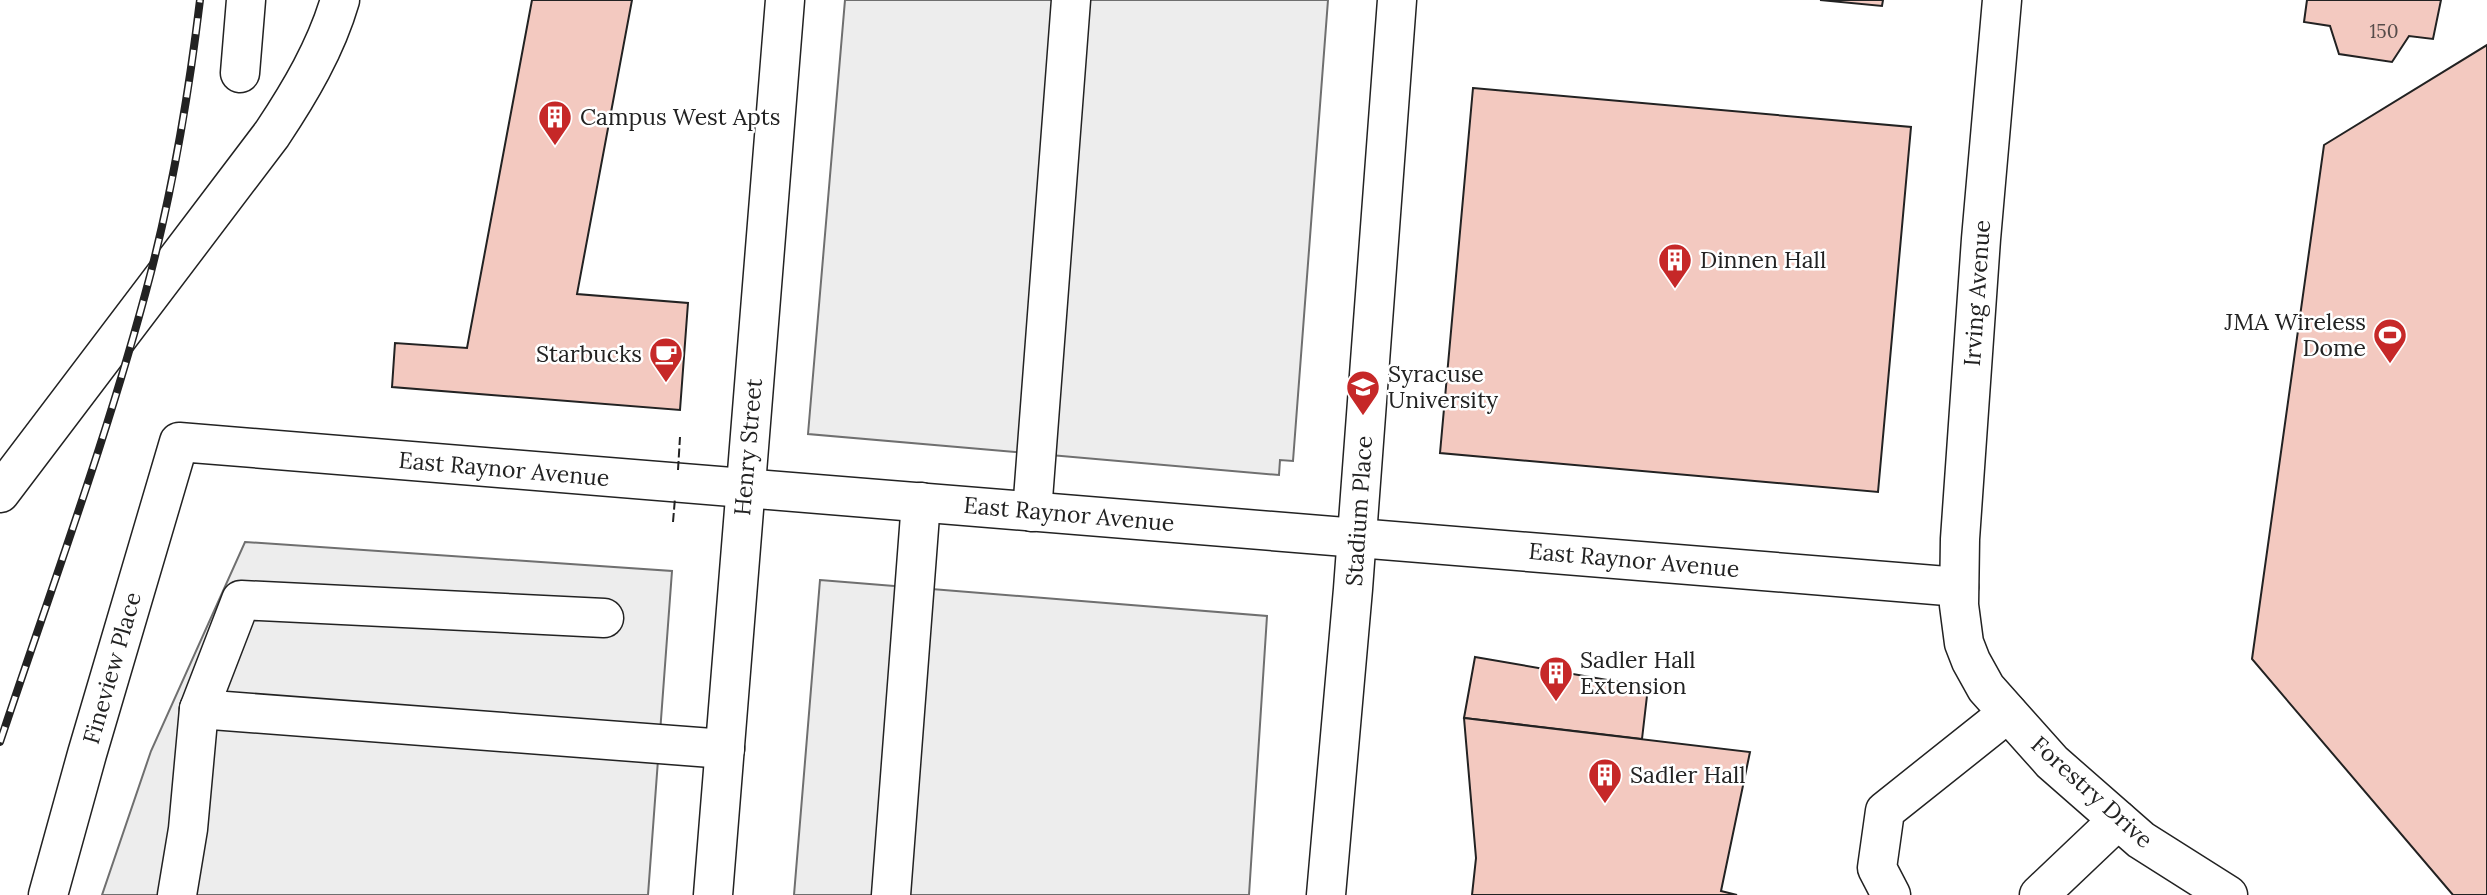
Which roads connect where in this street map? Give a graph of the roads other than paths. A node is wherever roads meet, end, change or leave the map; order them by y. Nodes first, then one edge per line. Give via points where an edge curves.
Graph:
1 (246, 0) edge
2 (341, 0) edge
3 (785, 0) edge
4 (1071, 0) edge
5 (1397, 0) edge
6 (2002, 0) edge
7 (240, 73) dead end
8 (179, 442) joint
9 (745, 488) junction
10 (0, 493) edge
11 (921, 502) junction
12 (1032, 512) junction
13 (1357, 538) junction
14 (1959, 587) junction
15 (604, 618) dead end
16 (199, 709) junction
17 (2008, 713) junction
18 (724, 749) junction
19 (2118, 820) junction
20 (48, 895) edge
21 (177, 895) edge
22 (713, 895) edge
23 (891, 895) edge
24 (1326, 895) edge
25 (1891, 895) edge
26 (2040, 895) edge
27 (2228, 895) edge

1 - 7 street
2 - 10 street via 300,93 272,134
3 - 9 street, Henry Street
4 - 12 street
5 - 13 street, Stadium Place
6 - 14 street, Irving Avenue
8 - 9 street, East Raynor Avenue
8 - 20 street, Fineview Place
9 - 11 street, East Raynor Avenue
9 - 18 street, Henry Street
11 - 12 street, East Raynor Avenue
11 - 23 street
12 - 13 street, East Raynor Avenue
13 - 14 street, East Raynor Avenue
13 - 24 street, Stadium Place
14 - 17 street, Forestry Drive via 1967,652 1986,688
15 - 16 street via 241,600
16 - 18 street
16 - 21 street
17 - 19 street, Forestry Drive via 2052,762
17 - 25 street via 1885,811 1877,868
18 - 22 street, Henry Street
19 - 26 street
19 - 27 street, Forestry Drive via 2141,840

